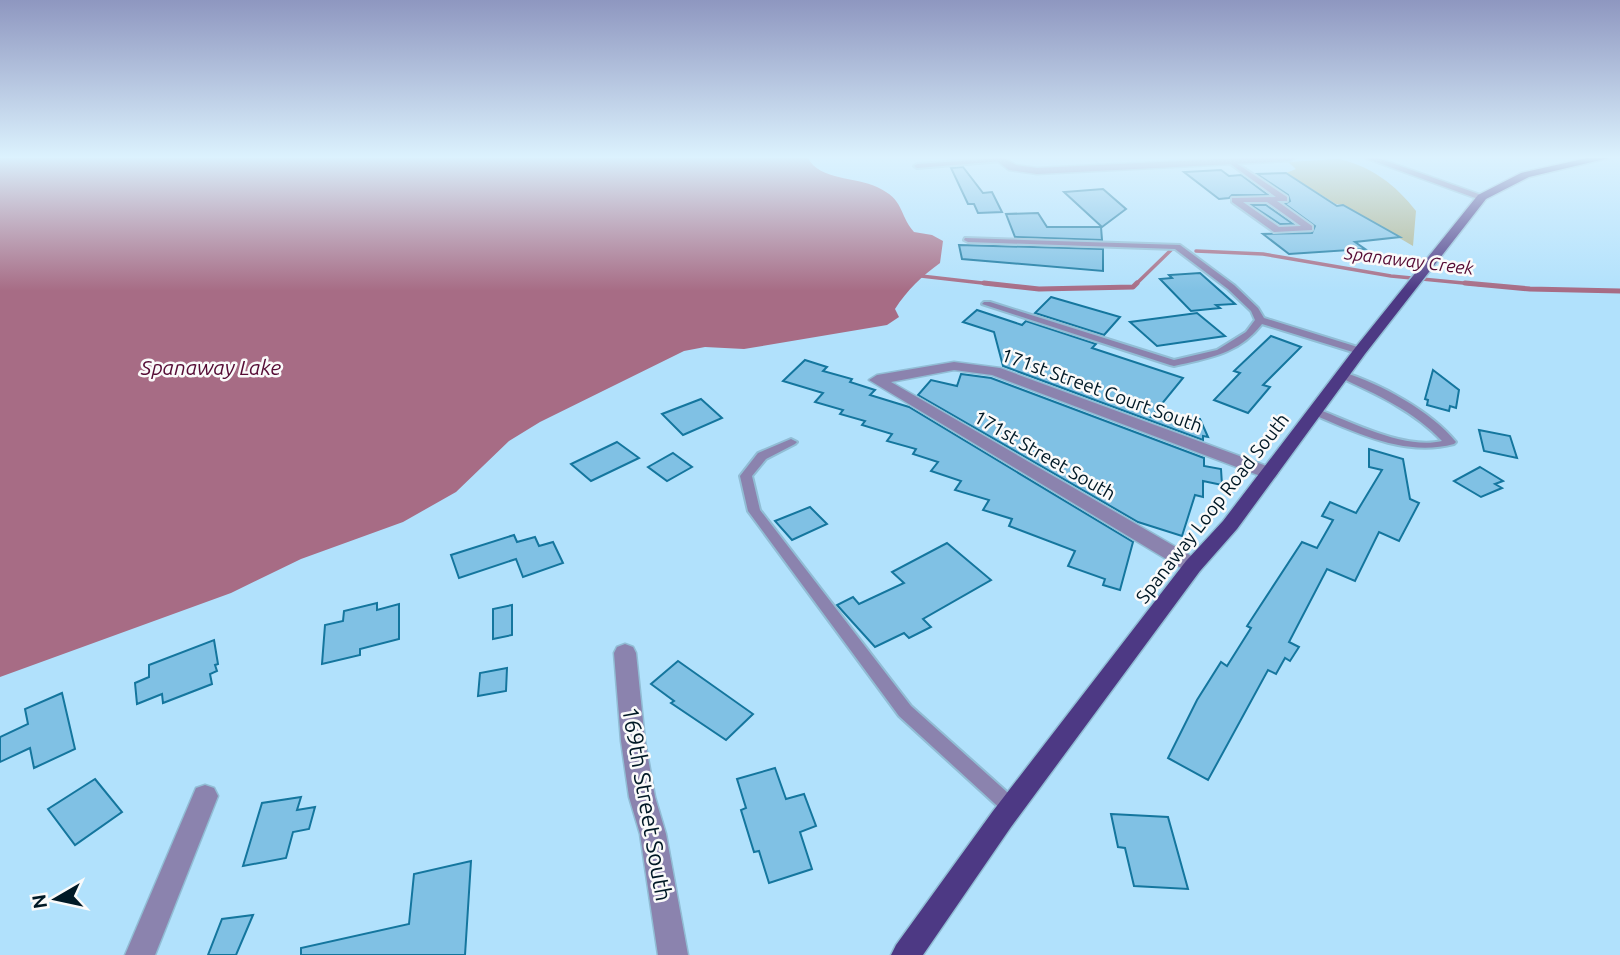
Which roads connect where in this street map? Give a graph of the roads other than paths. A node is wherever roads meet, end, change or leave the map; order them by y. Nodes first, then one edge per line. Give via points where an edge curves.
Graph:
1 (1239, 203) edge
2 (1272, 203) edge
3 (1478, 203) edge
4 (968, 240) dead end
5 (987, 304) dead end
6 (1261, 320) junction
7 (1360, 351) junction
8 (1343, 375) junction
9 (877, 380) joint
10 (1316, 412) junction
11 (791, 442) dead end
12 (1269, 473) junction
13 (1193, 566) junction
14 (625, 653) dead end
15 (205, 796) dead end
16 (1011, 807) junction
17 (139, 955) edge
18 (673, 955) edge
19 (906, 955) edge

1 - 2 lane via 1277,230 1309,228
3 - 7 main road, Spanaway Loop Road South
4 - 6 lane via 1177,247 1231,287
5 - 6 lane via 1174,363 1220,352 1249,334
6 - 7 lane
7 - 8 main road, Spanaway Loop Road South
8 - 10 main road, Spanaway Loop Road South
8 - 10 lane via 1383,393 1439,429 1450,442 1440,447 1398,442
9 - 12 street, 171st Street Court South via 954,366 995,371
9 - 13 street, 171st Street South
10 - 12 main road, Spanaway Loop Road South
11 - 16 lane via 762,456 746,476 754,511 905,711
12 - 13 main road, Spanaway Loop Road South
13 - 16 main road, Spanaway Loop Road South
14 - 18 street, 169th Street South via 633,741
15 - 17 street
16 - 19 main road, Spanaway Loop Road South

